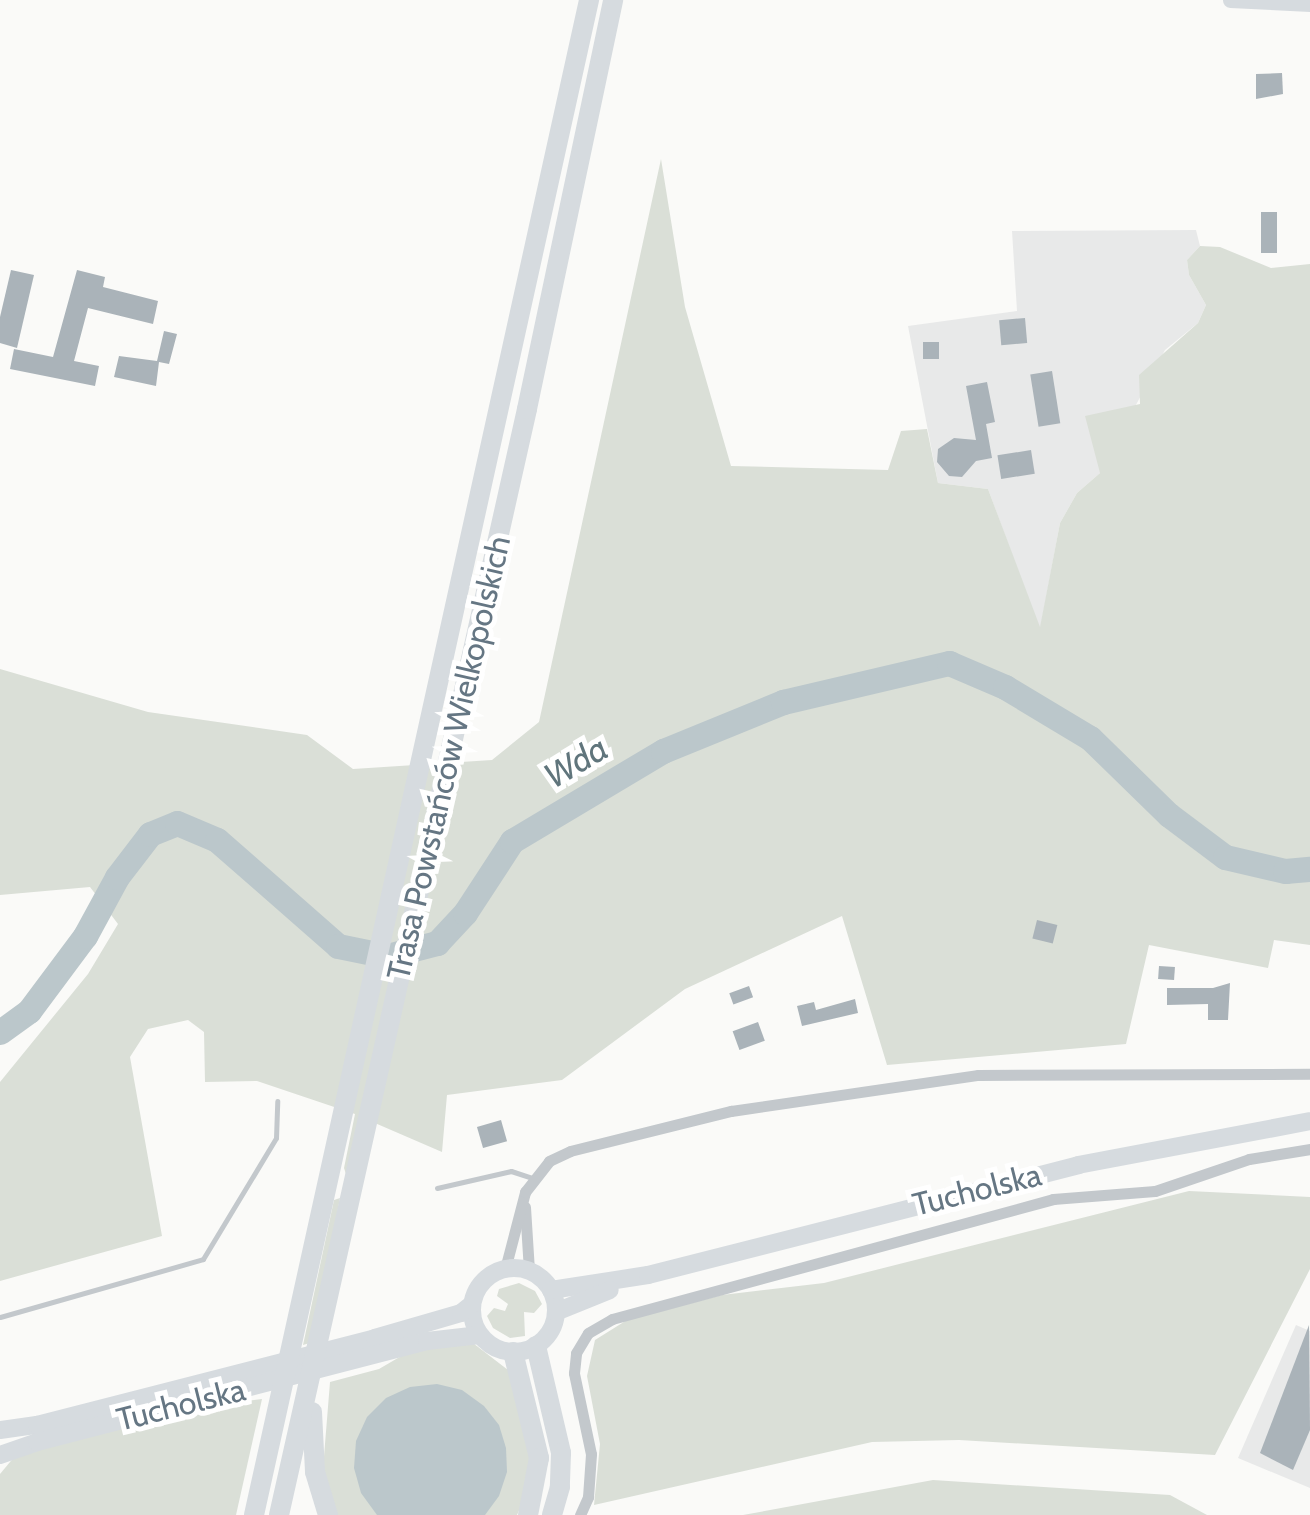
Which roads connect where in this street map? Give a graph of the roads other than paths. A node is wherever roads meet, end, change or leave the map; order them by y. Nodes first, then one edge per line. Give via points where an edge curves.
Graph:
1 (1230, 0) edge
2 (588, 1) edge
3 (612, 4) edge
4 (1310, 4) edge
5 (1310, 1074) edge
6 (277, 1101) dead end
7 (1310, 1122) edge
8 (1310, 1149) edge
9 (532, 1178) junction
10 (438, 1188) dead end
11 (525, 1192) junction
12 (505, 1269) junction
13 (529, 1271) junction
14 (648, 1275) junction
15 (551, 1290) junction
16 (472, 1304) junction
17 (556, 1312) junction
18 (0, 1317) edge
19 (480, 1335) junction
20 (536, 1346) junction
21 (373, 1347) junction
22 (513, 1352) junction
23 (312, 1380) junction
24 (233, 1384) junction
25 (0, 1430) edge
26 (0, 1456) edge
27 (254, 1515) edge
28 (279, 1515) edge
29 (328, 1515) edge
30 (528, 1515) edge
31 (552, 1515) edge
32 (580, 1515) edge

1 - 4 street
2 - 27 highway, Trasa Powstańców Wielkopolskich
3 - 23 highway, Trasa Powstańców Wielkopolskich
5 - 9 street via 978,1075 890,1086 731,1111 570,1150
6 - 18 lane via 276,1138 203,1259
7 - 14 main road, Tucholska via 1078,1166
8 - 32 street via 1249,1159 1155,1192 1024,1206 612,1319 588,1332 576,1353 591,1454
9 - 10 lane via 511,1171
9 - 11 street
11 - 12 street
11 - 13 street
12 - 13 main road
12 - 16 main road via 481,1284
13 - 15 main road
14 - 15 main road, Tucholska
14 - 17 main road, Tucholska
15 - 17 main road
16 - 19 main road
16 - 21 main road, Tucholska
17 - 20 main road
19 - 21 main road, Tucholska
19 - 22 main road via 494,1348
20 - 22 main road
20 - 31 highway via 561,1453
21 - 24 main road, Tucholska
22 - 30 highway via 539,1458
23 - 28 highway, Trasa Powstańców Wielkopolskich
23 - 29 highway via 315,1472
24 - 25 main road, Tucholska
24 - 26 main road, Tucholska

